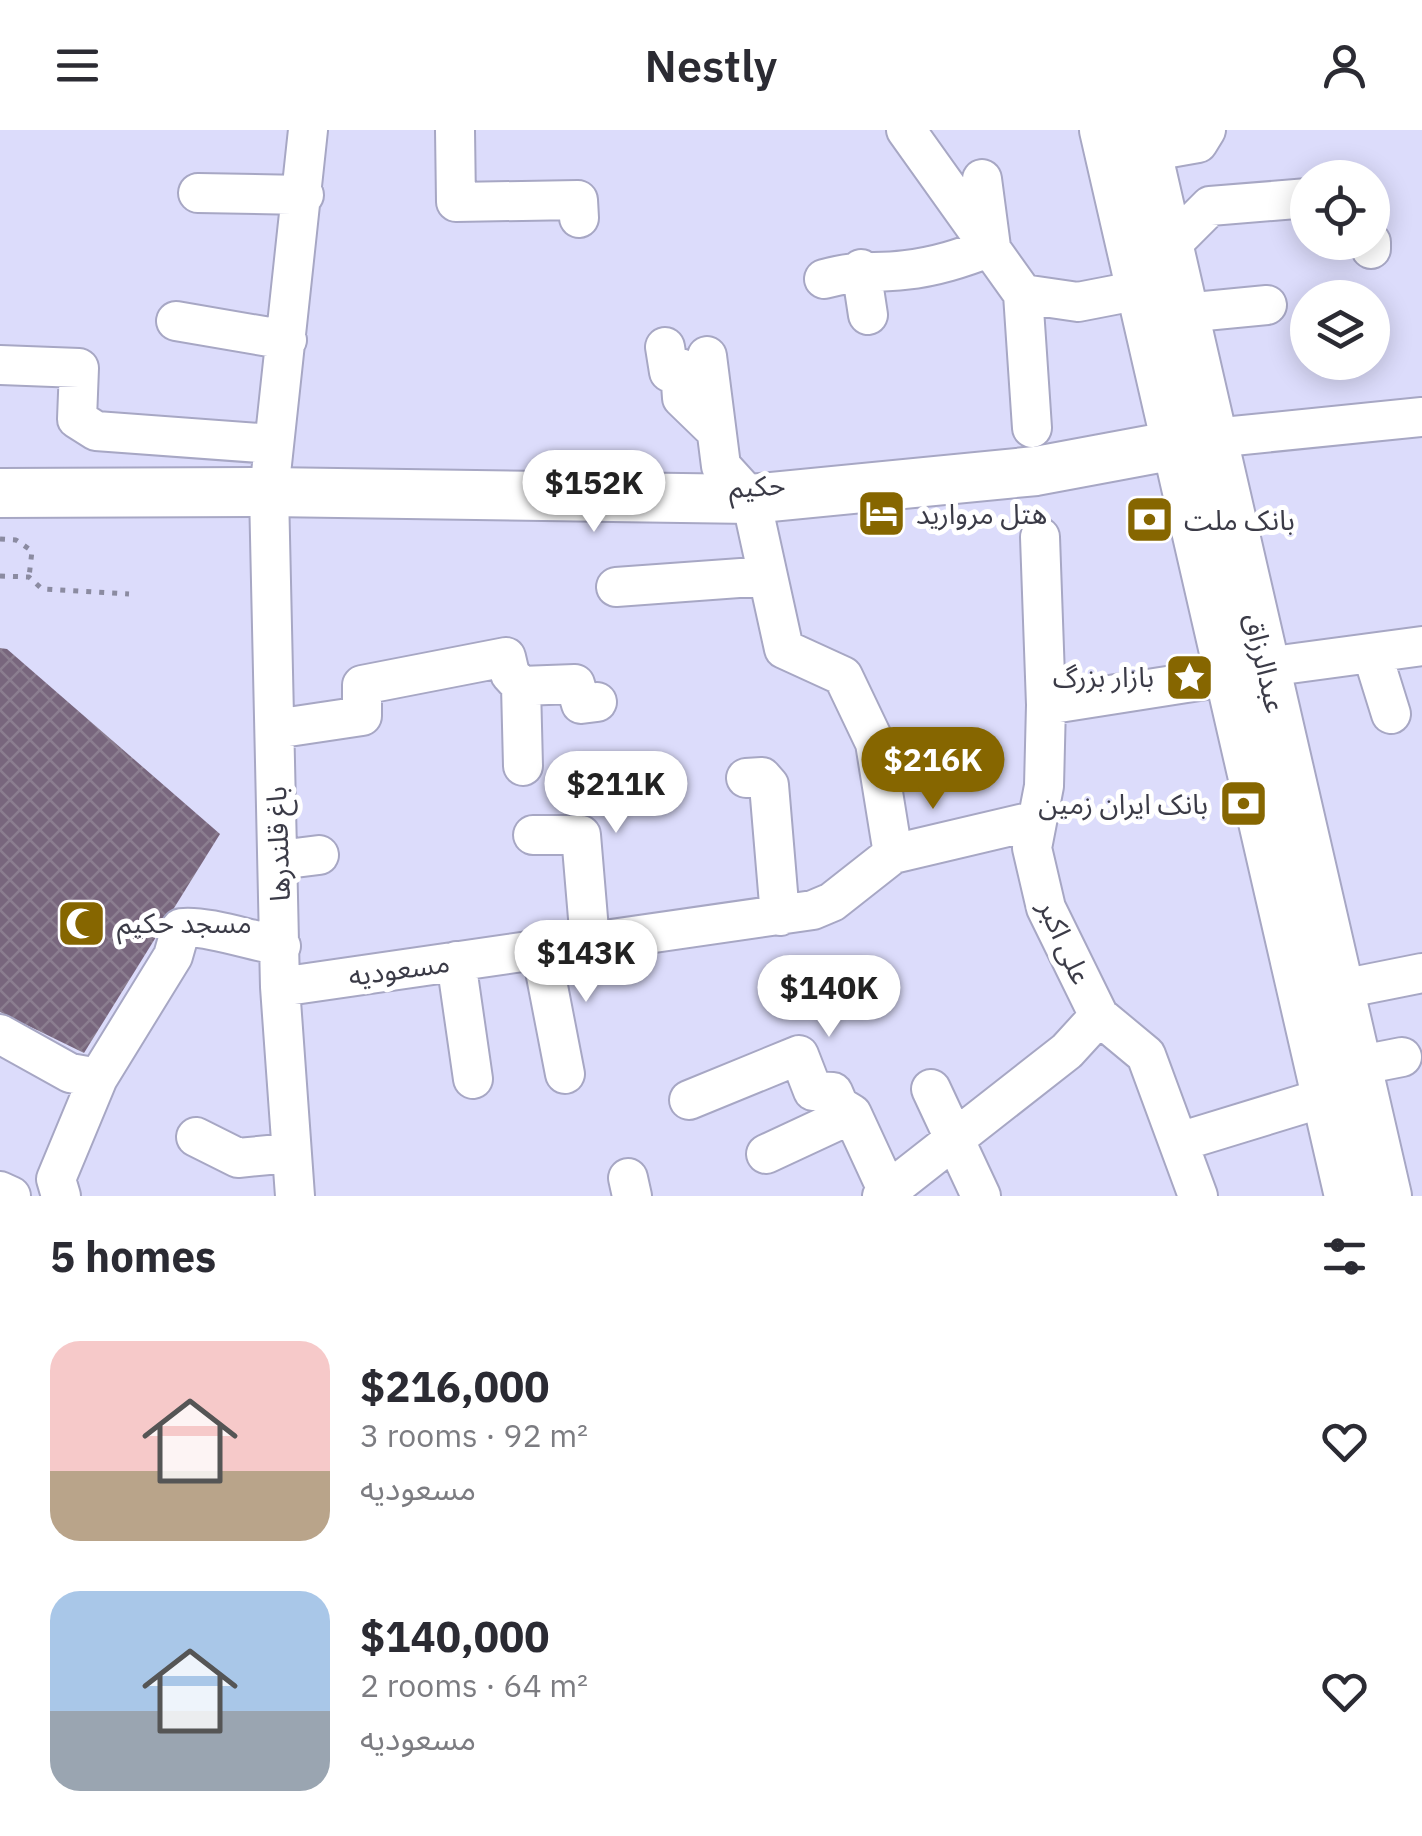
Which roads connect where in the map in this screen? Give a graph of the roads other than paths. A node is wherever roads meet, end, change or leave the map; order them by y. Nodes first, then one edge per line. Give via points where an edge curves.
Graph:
1 (308, 130) edge
2 (455, 130) edge
3 (906, 130) edge
4 (1104, 130) edge
5 (1206, 130) edge
6 (1144, 141) edge
7 (982, 179) dead end
8 (198, 194) dead end
9 (304, 195) junction
10 (1290, 199) edge
11 (579, 218) dead end
12 (991, 247) junction
13 (1168, 247) junction
14 (861, 268) junction
15 (824, 279) dead end
16 (1140, 290) junction
17 (1023, 294) junction
18 (1267, 305) dead end
19 (1184, 313) junction
20 (868, 316) dead end
21 (176, 321) dead end
22 (286, 340) junction
23 (665, 346) dead end
24 (707, 356) dead end
25 (0, 365) edge
26 (1422, 417) edge
27 (1032, 428) dead end
28 (716, 430) junction
29 (1194, 437) junction
30 (272, 444) junction
31 (0, 484) edge
32 (269, 492) junction
33 (0, 494) edge
34 (750, 499) junction
35 (1040, 538) dead end
36 (768, 576) junction
37 (616, 587) dead end
38 (1422, 646) edge
39 (1372, 652) junction
40 (1248, 672) junction
41 (521, 686) junction
42 (597, 702) dead end
43 (1046, 705) junction
44 (1390, 714) dead end
45 (275, 728) junction
46 (524, 766) dead end
47 (746, 778) dead end
48 (1034, 821) junction
49 (533, 835) dead end
50 (893, 854) junction
51 (319, 855) dead end
52 (279, 860) junction
53 (780, 916) junction
54 (590, 942) junction
55 (281, 946) junction
56 (540, 950) junction
57 (456, 961) junction
58 (1422, 974) edge
59 (280, 987) junction
60 (1321, 994) junction
61 (1099, 1016) junction
62 (0, 1034) edge
63 (1362, 1073) junction
64 (564, 1074) dead end
65 (98, 1078) junction
66 (473, 1079) dead end
67 (931, 1090) dead end
68 (688, 1100) dead end
69 (852, 1114) junction
70 (196, 1137) dead end
71 (957, 1140) junction
72 (1178, 1142) junction
73 (290, 1153) junction
74 (766, 1154) dead end
75 (0, 1191) edge
76 (885, 1194) edge
77 (11, 1196) edge
78 (61, 1196) edge
79 (296, 1196) edge
80 (981, 1196) edge
81 (1198, 1196) edge
82 (1348, 1196) edge
83 (1388, 1196) edge

1 - 9 street, باغ قلندرها
2 - 11 street via 456,202 578,200
3 - 12 street
4 - 16 main road, عبدالرزاق
5 - 6 street via 1198,143
6 - 13 main road, عبدالرزاق
7 - 12 street
8 - 9 street
9 - 22 street, باغ قلندرها
10 - 13 street via 1210,206
12 - 14 street via 945,264
12 - 17 street
13 - 19 main road, عبدالرزاق
14 - 15 street
14 - 20 street
16 - 17 street via 1078,302
16 - 29 main road, عبدالرزاق
17 - 27 street
18 - 19 street
19 - 29 main road, عبدالرزاق
21 - 22 street
22 - 30 street, باغ قلندرها
23 - 28 street via 668,372 680,368 682,398
24 - 28 street
25 - 30 street via 79,368 77,419 96,431
26 - 29 street
28 - 34 street via 721,466
29 - 31 street, حکیم via 1035,461 731,490
29 - 34 main road, حکیم via 1036,470
29 - 40 main road, عبدالرزاق
30 - 32 street, باغ قلندرها
32 - 33 main road, حکیم
32 - 34 main road, حکیم
32 - 45 street, باغ قلندرها
34 - 36 street
35 - 43 street, علی اکبر
36 - 37 street
36 - 50 street via 784,649 843,676 876,744
38 - 39 street
39 - 40 street
39 - 44 street
40 - 43 street
40 - 60 main road, عبدالرزاق
41 - 42 street via 575,684 581,704
41 - 45 street via 506,657 362,684 362,716
41 - 46 street
43 - 48 street, علی اکبر via 1044,786
45 - 52 street, باغ قلندرها
47 - 53 street via 762,776 769,785
48 - 50 street, مسعودیه
48 - 61 street, علی اکبر via 1032,848 1046,908
49 - 54 street via 580,835 571,877
50 - 53 street, مسعودیه via 832,902
51 - 52 street
52 - 55 street, باغ قلندرها
53 - 54 street, مسعودیه
54 - 56 street, مسعودیه
55 - 59 street, باغ قلندرها
55 - 65 street via 229,938 202,926 181,928 173,956
56 - 57 street, مسعودیه
56 - 64 street
57 - 59 street, مسعودیه
57 - 66 street
58 - 60 street
59 - 73 street, باغ قلندرها
60 - 63 main road, عبدالرزاق
61 - 71 street via 1067,1051
61 - 72 street, علی اکبر via 1146,1055
62 - 65 street via 70,1073
63 - 72 street
63 - 82 main road, عبدالرزاق
63 - 83 main road, عبدالرزاق
65 - 78 street via 56,1179
67 - 71 street
68 - 69 street via 799,1055 812,1090 833,1092
69 - 74 street
69 - 76 street
70 - 73 street via 238,1158
71 - 76 street
71 - 80 street
72 - 81 street, علی اکبر
73 - 79 street, باغ قلندرها
75 - 77 street

